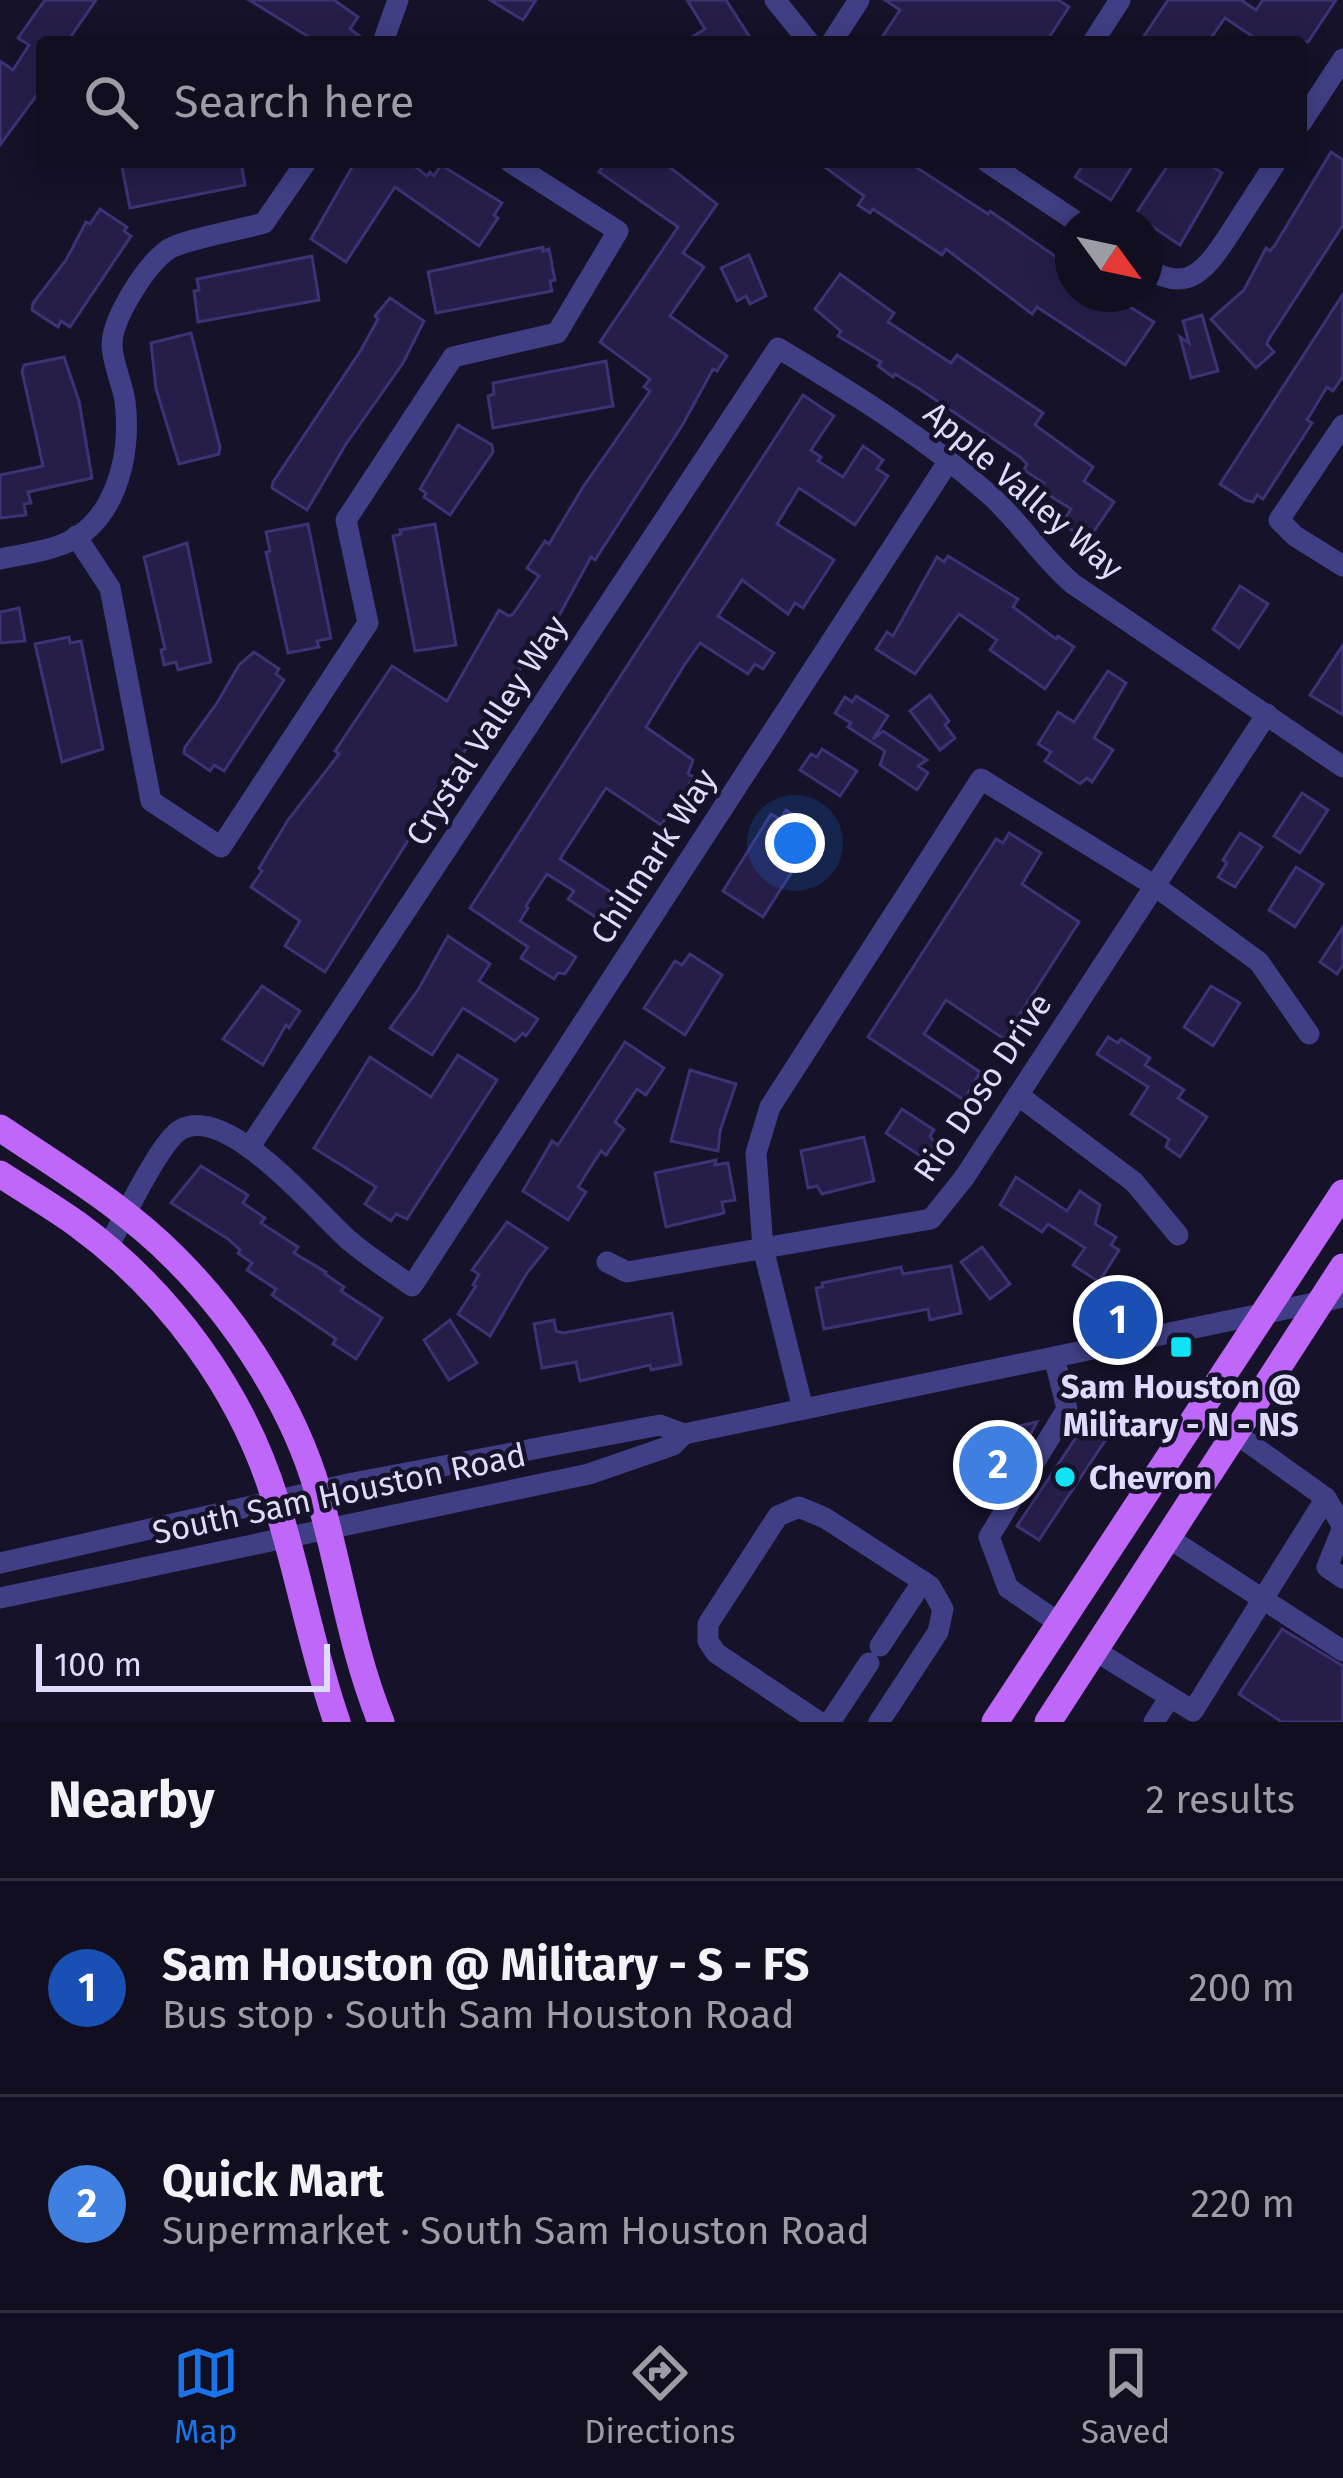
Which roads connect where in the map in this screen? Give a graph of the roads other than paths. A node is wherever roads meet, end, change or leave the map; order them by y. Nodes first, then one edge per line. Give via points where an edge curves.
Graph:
1 (398, 0) edge
2 (775, 0) edge
3 (859, 0) edge
4 (1120, 0) edge
5 (385, 36) edge
6 (804, 36) edge
7 (836, 36) edge
8 (1097, 36) edge
9 (1343, 59) edge
10 (1307, 115) edge
11 (302, 168) edge
12 (520, 168) edge
13 (1006, 168) edge
14 (1272, 168) edge
15 (1055, 205) edge
16 (1163, 278) edge
17 (778, 348) joint
18 (1343, 425) edge
19 (948, 461) junction
20 (76, 536) junction
21 (0, 559) edge
22 (1343, 566) edge
23 (1267, 714) junction
24 (1343, 767) edge
25 (1155, 886) junction
26 (1309, 1034) dead end
27 (1018, 1095) junction
28 (0, 1128) edge
29 (249, 1148) junction
30 (0, 1174) edge
31 (1343, 1193) edge
32 (126, 1216) junction
33 (1178, 1235) dead end
34 (764, 1248) junction
35 (107, 1249) junction
36 (607, 1262) dead end
37 (1343, 1267) edge
38 (1331, 1300) edge
39 (1265, 1313) junction
40 (1054, 1357) junction
41 (803, 1409) junction
42 (1234, 1433) junction
43 (684, 1434) junction
44 (317, 1490) junction
45 (1327, 1498) junction
46 (276, 1500) junction
47 (326, 1528) junction
48 (1167, 1537) junction
49 (285, 1538) junction
50 (0, 1563) edge
51 (1343, 1578) edge
52 (923, 1581) junction
53 (0, 1598) edge
54 (1265, 1601) junction
55 (1059, 1623) junction
56 (1094, 1650) junction
57 (1343, 1651) edge
58 (1170, 1697) junction
59 (1202, 1716) edge
60 (337, 1722) edge
61 (381, 1722) edge
62 (819, 1722) edge
63 (830, 1722) edge
64 (879, 1722) edge
65 (995, 1722) edge
66 (1048, 1722) edge
67 (1154, 1722) edge

1 - 5 street
2 - 6 street
3 - 7 street
4 - 8 street
9 - 10 street
11 - 20 street via 264,223 168,248 120,313 112,344 125,403 124,456 116,490 94,525
12 - 20 street via 619,231 557,333 453,357 346,520 368,622 221,847 151,801 110,588
13 - 15 street
14 - 16 street via 1203,271
17 - 19 street, Apple Valley Way
17 - 29 street, Crystal Valley Way
18 - 22 street via 1280,520
19 - 23 street, Apple Valley Way via 997,501 1072,584
19 - 29 street, Chilmark Way via 412,1286
20 - 21 street
23 - 24 street, Apple Valley Way
23 - 25 street, Rio Doso Drive
25 - 26 street via 1259,962
25 - 27 street, Rio Doso Drive
25 - 34 street via 981,779 770,1107 756,1153
27 - 33 street via 1134,1182
27 - 34 street, Rio Doso Drive via 931,1219
28 - 32 main road
29 - 32 street via 204,1126 182,1129
30 - 35 main road
31 - 39 main road
32 - 35 street
32 - 44 main road via 178,1260 248,1350 279,1399
34 - 36 street, Rio Doso Drive via 627,1271
34 - 41 street
35 - 46 main road via 173,1312 210,1363
37 - 38 main road
38 - 39 street, South Sam Houston Road
38 - 42 main road
39 - 40 street, South Sam Houston Road
39 - 55 main road
40 - 41 street, South Sam Houston Road
40 - 55 street via 1067,1409 989,1537 1008,1588
41 - 43 street, South Sam Houston Road
42 - 45 street
42 - 48 main road
43 - 44 street, South Sam Houston Road via 660,1425
43 - 47 street, South Sam Houston Road via 674,1445 589,1474
44 - 46 street, South Sam Houston Road
44 - 47 main road
45 - 51 street via 1343,1527 1327,1568
45 - 54 street
46 - 49 main road
46 - 50 street, South Sam Houston Road
47 - 49 street, South Sam Houston Road
47 - 61 main road
48 - 54 street
48 - 56 main road
49 - 53 street, South Sam Houston Road
49 - 60 main road
52 - 62 street via 825,1518 800,1507 778,1516 708,1624 709,1641
52 - 63 street
52 - 64 street via 943,1609 938,1631
54 - 57 street
54 - 59 street
55 - 65 main road
56 - 58 street
56 - 66 main road
58 - 59 street
58 - 67 street

